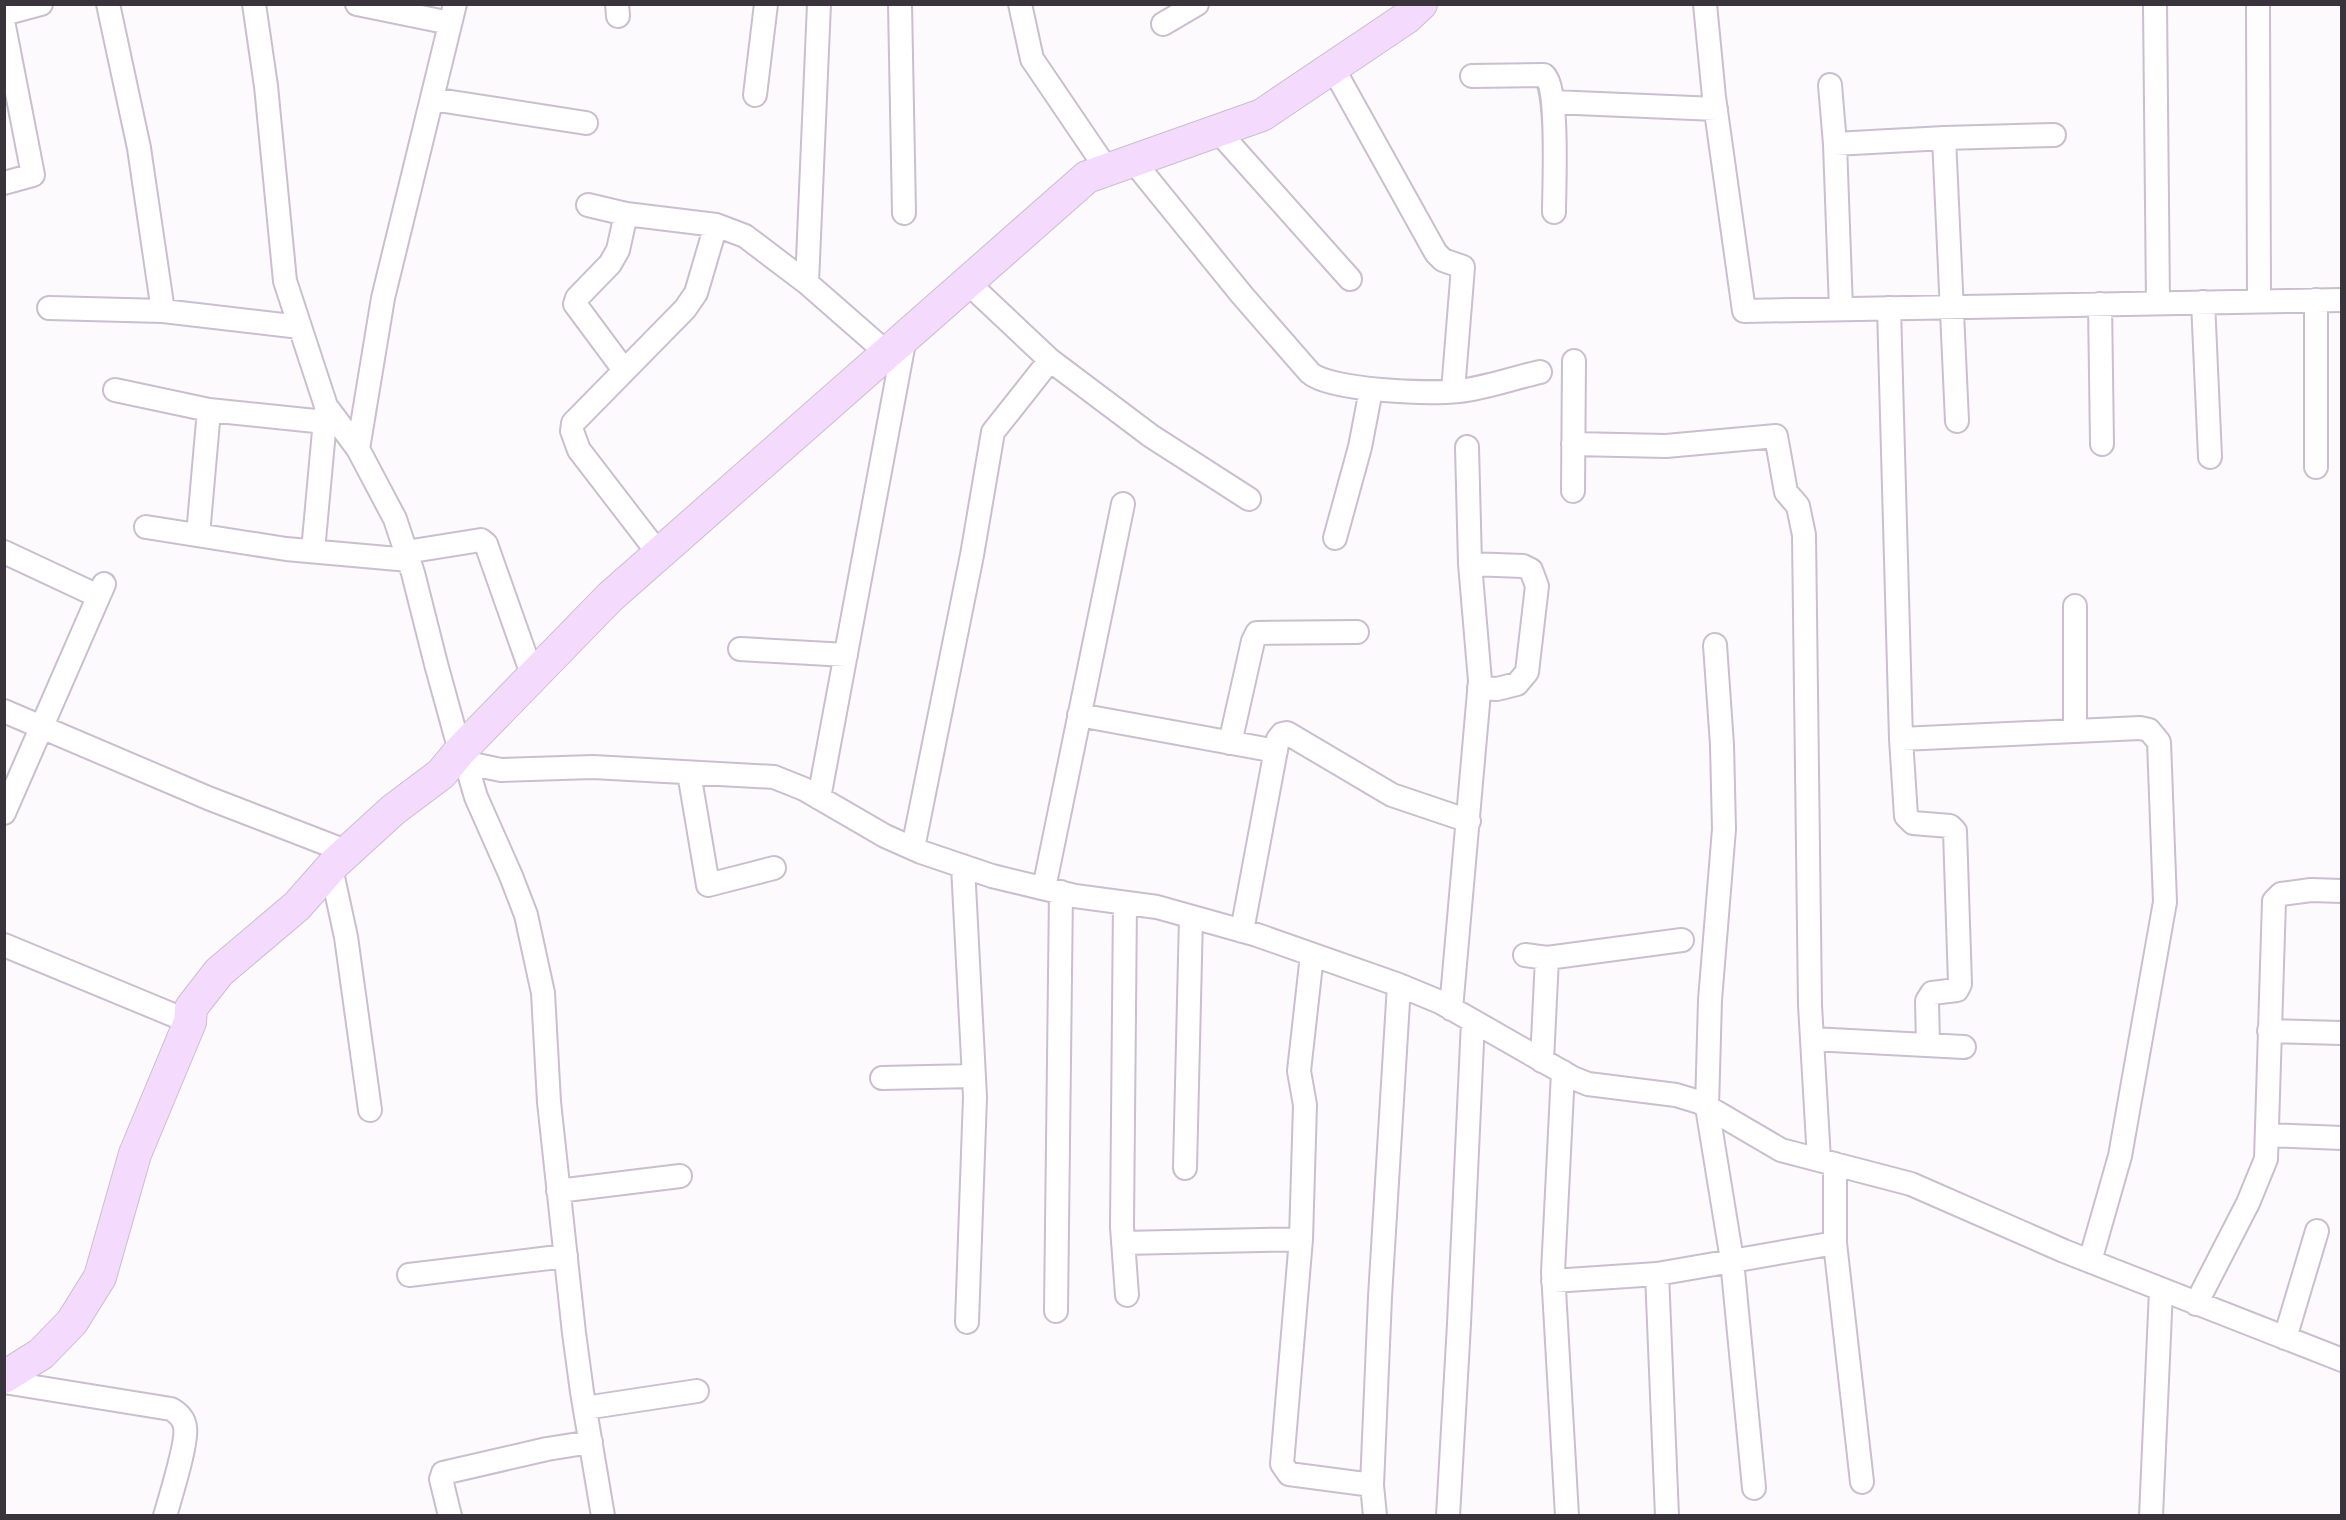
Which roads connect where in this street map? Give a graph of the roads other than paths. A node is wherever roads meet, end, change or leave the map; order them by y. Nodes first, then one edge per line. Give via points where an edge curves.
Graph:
1 (41, 4) edge
2 (108, 4) edge
3 (254, 4) edge
4 (357, 4) edge
5 (766, 4) edge
6 (819, 4) edge
7 (900, 4) edge
8 (1020, 4) edge
9 (1197, 4) edge
10 (1421, 4) edge
11 (1705, 4) edge
12 (2155, 4) edge
13 (2258, 4) edge
14 (4, 14) edge
15 (452, 14) edge
16 (1163, 24) dead end
17 (4, 26) edge
18 (1333, 68) junction
19 (1472, 76) dead end
20 (1830, 84) dead end
21 (755, 95) dead end
22 (432, 99) junction
23 (1553, 102) junction
24 (1716, 110) junction
25 (586, 123) dead end
26 (1218, 131) junction
27 (2054, 135) dead end
28 (1944, 138) junction
29 (1835, 144) junction
30 (1121, 166) junction
31 (4, 183) edge
32 (588, 206) dead end
33 (1554, 212) dead end
34 (904, 213) dead end
35 (626, 214) junction
36 (716, 225) junction
37 (1350, 279) dead end
38 (967, 282) junction
39 (807, 283) junction
40 (2316, 300) junction
41 (2342, 300) edge
42 (2259, 301) junction
43 (2202, 302) junction
44 (2158, 303) junction
45 (2100, 304) junction
46 (1952, 307) junction
47 (49, 308) dead end
48 (1889, 308) junction
49 (1841, 309) junction
50 (163, 311) junction
51 (300, 327) junction
52 (896, 345) junction
53 (1050, 360) junction
54 (1574, 361) dead end
55 (624, 370) junction
56 (1540, 372) dead end
57 (115, 390) dead end
58 (1371, 390) junction
59 (1453, 391) junction
60 (209, 410) junction
61 (326, 414) junction
62 (1957, 421) dead end
63 (1573, 444) junction
64 (2102, 444) dead end
65 (1467, 447) dead end
66 (358, 449) junction
67 (2210, 458) dead end
68 (2316, 467) dead end
69 (1574, 491) dead end
70 (1250, 499) dead end
71 (1123, 504) dead end
72 (146, 528) dead end
73 (198, 535) junction
74 (1335, 538) dead end
75 (313, 551) junction
76 (4, 552) edge
77 (659, 554) junction
78 (407, 556) junction
79 (1470, 564) junction
80 (2075, 606) dead end
81 (1357, 632) dead end
82 (1715, 645) dead end
83 (740, 648) dead end
84 (846, 655) junction
85 (533, 677) junction
86 (1479, 688) junction
87 (4, 711) edge
88 (1079, 715) junction
89 (41, 726) junction
90 (2074, 731) junction
91 (1901, 739) junction
92 (1230, 743) junction
93 (1276, 751) junction
94 (460, 758) junction
95 (689, 773) junction
96 (819, 798) junction
97 (4, 813) edge
98 (1469, 821) junction
99 (913, 848) junction
100 (339, 860) junction
101 (963, 866) junction
102 (774, 868) dead end
103 (1052, 890) junction
104 (2342, 891) edge
105 (1125, 903) junction
106 (1191, 917) junction
107 (1242, 931) junction
108 (1682, 940) dead end
109 (4, 945) edge
110 (1312, 955) junction
111 (1525, 955) dead end
112 (1548, 958) junction
113 (1399, 985) junction
114 (1451, 1009) junction
115 (1473, 1021) junction
116 (190, 1022) junction
117 (2269, 1031) junction
118 (2342, 1034) edge
119 (1812, 1039) junction
120 (1928, 1044) junction
121 (1964, 1047) dead end
122 (1542, 1061) junction
123 (1563, 1072) junction
124 (974, 1076) junction
125 (882, 1078) dead end
126 (1707, 1107) junction
127 (370, 1110) dead end
128 (2266, 1135) junction
129 (2342, 1138) edge
130 (1827, 1162) junction
131 (1185, 1168) dead end
132 (680, 1176) dead end
133 (558, 1191) junction
134 (2317, 1230) dead end
135 (1301, 1239) junction
136 (1123, 1243) junction
137 (1835, 1243) junction
138 (566, 1256) junction
139 (1732, 1260) junction
140 (2090, 1261) junction
141 (1657, 1274) junction
142 (409, 1275) dead end
143 (1553, 1281) junction
144 (2161, 1290) junction
145 (1127, 1295) dead end
146 (2196, 1304) junction
147 (1056, 1311) dead end
148 (967, 1322) dead end
149 (2285, 1338) junction
150 (2342, 1360) edge
151 (4, 1377) edge
152 (4, 1382) edge
153 (697, 1391) dead end
154 (585, 1408) junction
155 (591, 1442) junction
156 (1862, 1482) dead end
157 (1372, 1485) junction
158 (1754, 1488) dead end
159 (165, 1515) edge
160 (450, 1515) edge
161 (603, 1515) edge
162 (1376, 1515) edge
163 (1448, 1515) edge
164 (1567, 1515) edge
165 (1667, 1515) edge
166 (2151, 1515) edge

1 - 14 street
2 - 50 street via 139,148
3 - 51 street via 285,281
4 - 15 street
5 - 21 street
6 - 39 street
7 - 34 street
8 - 30 street via 1032,59
9 - 16 street
10 - 18 main road
11 - 24 street
12 - 44 street
13 - 42 street
15 - 22 street
17 - 31 street via 33,175
18 - 26 main road via 1262,116
18 - 59 street via 1436,253 1463,267
19 - 23 street via 1544,75
20 - 29 street
22 - 25 street
22 - 66 street via 383,298
23 - 24 street
23 - 33 street
24 - 49 street via 1744,311
26 - 30 main road
26 - 37 street
27 - 28 street
28 - 29 street
28 - 46 street
29 - 49 street
30 - 38 main road via 1087,177
30 - 58 street via 1310,373 1318,380
32 - 35 street
35 - 36 street
35 - 55 street via 618,250 575,304
36 - 39 street via 745,236
36 - 55 street via 696,293
38 - 52 main road
38 - 53 street
39 - 52 street
40 - 41 street
40 - 42 street
40 - 68 street
42 - 43 street
43 - 44 street
43 - 67 street
44 - 45 street
45 - 46 street
45 - 64 street
46 - 48 street
46 - 62 street
47 - 50 street
48 - 49 street
48 - 91 street
50 - 51 street
51 - 61 street
52 - 77 main road
52 - 84 street
53 - 70 street via 1151,436
53 - 99 street via 993,432
54 - 63 street
55 - 77 street via 573,423 572,431 579,450
56 - 59 street
57 - 60 street
58 - 59 street
58 - 74 street
60 - 61 street
60 - 73 street
61 - 66 street
61 - 75 street
63 - 69 street
63 - 119 street via 1666,446 1776,436 1786,492 1798,506 1804,535
65 - 79 street
66 - 78 street via 395,519
71 - 88 street
72 - 73 street
73 - 75 street
75 - 78 street
76 - 89 street via 101,590
77 - 85 main road via 610,597
78 - 85 street via 481,540 486,544
78 - 94 street
79 - 86 street
79 - 86 street via 1523,566 1531,570 1537,586 1527,672 1517,684
80 - 90 street
81 - 92 street via 1257,633
82 - 126 street via 1724,829 1710,1000
83 - 84 street
84 - 96 street
85 - 94 main road
86 - 98 street
87 - 89 street
88 - 92 street
88 - 103 street
89 - 97 street
89 - 100 street
90 - 91 street
90 - 140 street via 2140,728 2149,730 2159,742 2165,902 2120,1156
91 - 120 street via 1906,816 1913,823 1950,826 1955,831 1960,984 1957,990 1932,993 1928,1001
92 - 93 street
93 - 98 street via 1278,739 1287,733 1392,795
93 - 107 street
94 - 95 street via 501,770 593,767
94 - 100 main road via 393,810
94 - 133 street via 519,896 537,962 543,993
95 - 96 street via 774,777
95 - 102 street via 708,885
96 - 99 street
98 - 114 street
99 - 101 street
100 - 116 main road via 297,906 219,972 190,1008
100 - 127 street
101 - 103 street
101 - 124 street
103 - 105 street
103 - 147 street
104 - 117 street via 2281,894 2274,901
105 - 106 street
105 - 136 street
106 - 107 street
106 - 131 street
107 - 110 street
108 - 112 street
109 - 116 street
110 - 113 street
110 - 135 street via 1299,1071 1305,1105
111 - 112 street
112 - 122 street
113 - 114 street
113 - 157 street
114 - 115 street
115 - 122 street
115 - 163 street
116 - 151 main road via 135,1154 100,1278 72,1322 41,1354
117 - 118 street
117 - 128 street
119 - 120 street
119 - 130 street
120 - 121 street
122 - 123 street
123 - 126 street via 1588,1084 1676,1095
123 - 143 street
124 - 125 street
124 - 148 street
126 - 130 street via 1781,1149
126 - 139 street
128 - 129 street
128 - 146 street via 2266,1158
130 - 137 street
130 - 140 street via 1911,1184
132 - 133 street
133 - 138 street
134 - 149 street
135 - 136 street
135 - 157 street via 1282,1464 1289,1474
136 - 145 street
137 - 139 street
137 - 156 street
138 - 142 street
138 - 154 street
139 - 141 street
139 - 158 street
140 - 144 street
141 - 143 street
141 - 165 street
143 - 164 street
144 - 146 street
144 - 166 street
146 - 149 street
149 - 150 street
152 - 159 street via 171,1409 179,1414 185,1427 183,1447
153 - 154 street
154 - 155 street
155 - 160 street via 443,1473
155 - 161 street
157 - 162 street

